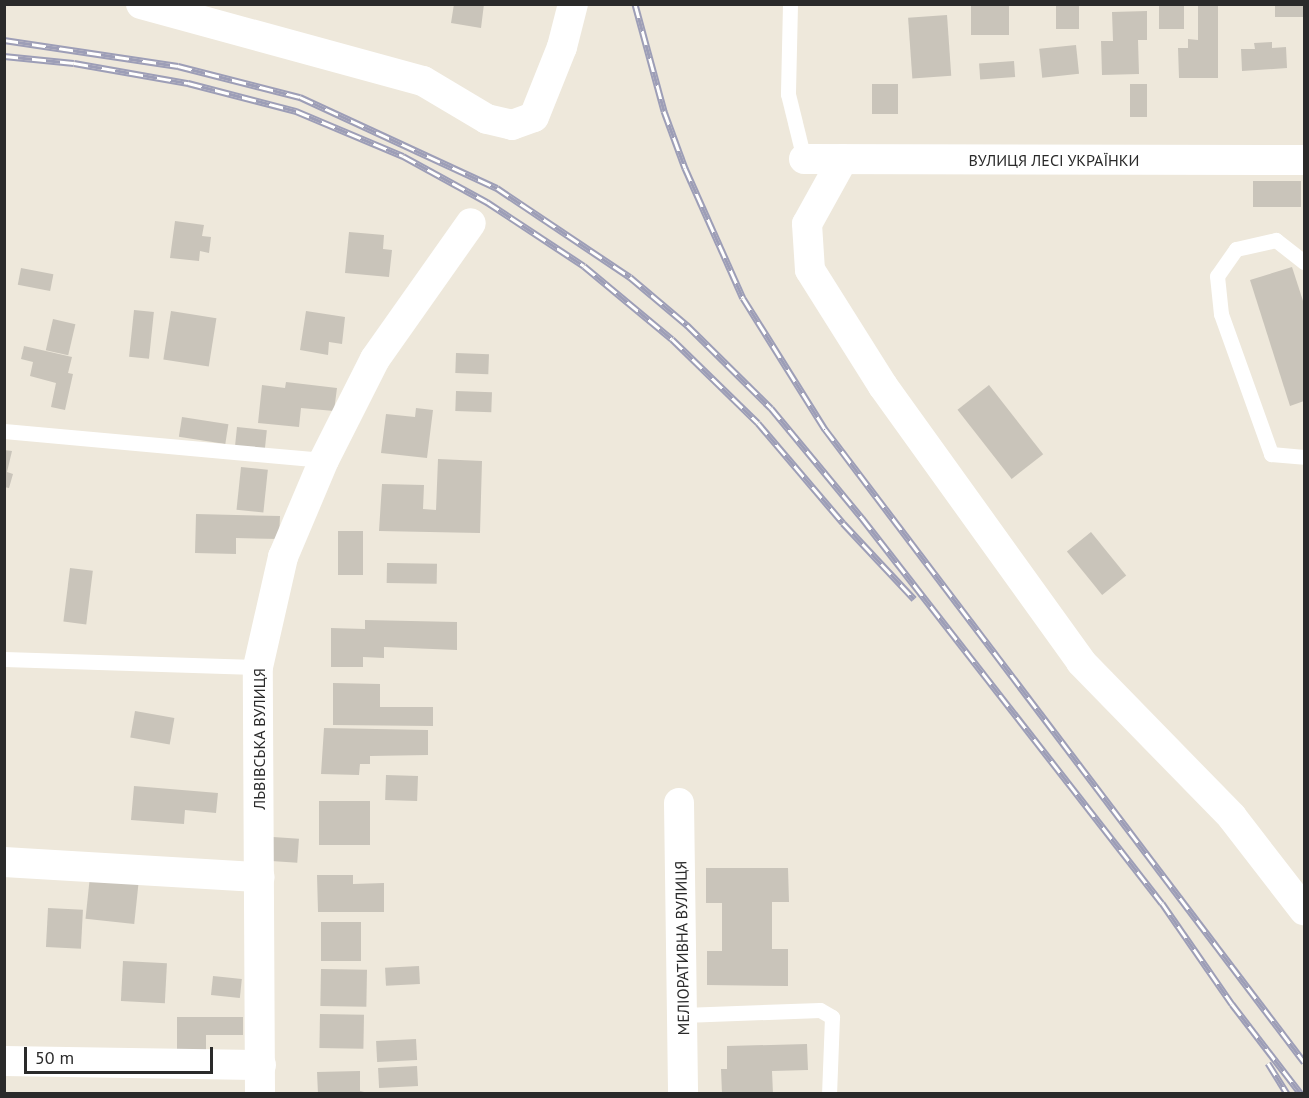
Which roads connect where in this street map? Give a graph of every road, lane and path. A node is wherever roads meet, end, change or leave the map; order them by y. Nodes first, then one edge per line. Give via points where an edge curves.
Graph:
1 (141, 4) edge
2 (573, 4) edge
3 (789, 4) edge
4 (804, 159) joint
5 (843, 159) junction
6 (1305, 160) edge
7 (471, 223) dead end
8 (1305, 262) edge
9 (4, 431) edge
10 (1305, 457) edge
11 (324, 460) junction
12 (4, 659) edge
13 (258, 668) junction
14 (679, 803) dead end
15 (4, 862) edge
16 (260, 877) junction
17 (1305, 910) edge
18 (683, 1016) junction
19 (4, 1060) edge
20 (261, 1079) edge
21 (682, 1094) edge
22 (829, 1094) edge

1 - 2 street via 423,81 487,119 512,124 534,117 562,47
3 - 4 lane via 788,94
4 - 5 street, ВУЛИЦЯ ЛЕСІ УКРАЇНКИ
5 - 6 street, ВУЛИЦЯ ЛЕСІ УКРАЇНКИ
5 - 17 street via 807,224 810,270 883,386 1080,662 1233,817
7 - 11 street, ЛЬВІВСЬКА ВУЛИЦЯ via 375,359
8 - 10 lane via 1276,240 1236,249 1217,276 1221,314 1271,454
9 - 11 lane
11 - 13 street, ЛЬВІВСЬКА ВУЛИЦЯ via 283,557
12 - 13 lane
13 - 16 street, ЛЬВІВСЬКА ВУЛИЦЯ
14 - 18 street, МЕЛІОРАТИВНА ВУЛИЦЯ
15 - 16 street
16 - 20 street, ЛЬВІВСЬКА ВУЛИЦЯ
18 - 21 street, МЕЛІОРАТИВНА ВУЛИЦЯ
18 - 22 lane via 820,1010 832,1017
19 - 20 street

